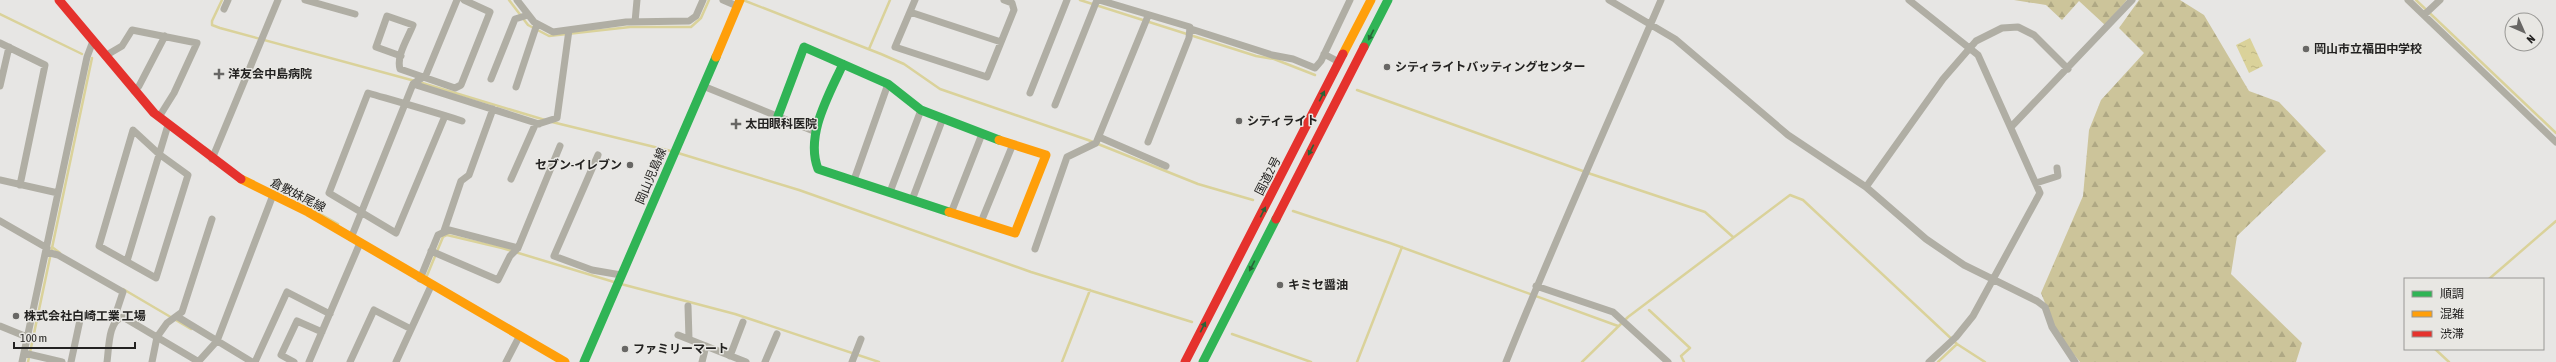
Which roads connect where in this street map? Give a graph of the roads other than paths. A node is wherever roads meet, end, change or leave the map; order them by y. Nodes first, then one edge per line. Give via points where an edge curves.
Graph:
1 (59, 0) edge
2 (278, 0) edge
3 (305, 0) edge
4 (457, 0) edge
5 (464, 0) edge
6 (517, 0) edge
7 (637, 0) edge
8 (703, 0) edge
9 (723, 0) edge
10 (915, 0) edge
11 (1004, 0) edge
12 (1068, 0) edge
13 (1350, 0) edge
14 (1371, 0) edge
15 (1388, 0) edge
16 (1609, 0) edge
17 (1661, 0) edge
18 (1909, 0) edge
19 (2132, 0) edge
20 (2408, 0) edge
21 (2440, 0) edge
22 (225, 1) edge
23 (1096, 2) edge
24 (739, 3) edge
25 (332, 4) edge
26 (224, 10) dead end
27 (910, 12) junction
28 (2427, 13) junction
29 (355, 14) dead end
30 (524, 16) junction
31 (1146, 20) junction
32 (635, 22) junction
33 (1650, 26) junction
34 (536, 28) junction
35 (568, 33) junction
36 (1190, 33) junction
37 (164, 36) junction
38 (94, 41) junction
39 (1001, 42) junction
40 (0, 43) edge
41 (9, 47) junction
42 (1969, 47) junction
43 (1324, 54) junction
44 (106, 56) junction
45 (400, 56) junction
46 (1339, 62) junction
47 (843, 64) junction
48 (2068, 69) junction
49 (491, 79) dead end
50 (416, 81) junction
51 (888, 84) junction
52 (0, 86) edge
53 (703, 86) junction
54 (516, 88) dead end
55 (136, 89) junction
56 (1030, 93) dead end
57 (407, 104) junction
58 (1055, 105) dead end
59 (493, 109) junction
60 (921, 110) junction
61 (161, 114) junction
62 (445, 116) junction
63 (778, 116) junction
64 (942, 118) junction
65 (462, 121) dead end
66 (541, 123) junction
67 (168, 125) junction
68 (2011, 127) junction
69 (816, 132) junction
70 (982, 134) junction
71 (1099, 138) junction
72 (1148, 142) dead end
73 (2556, 142) edge
74 (1012, 144) junction
75 (560, 146) dead end
76 (159, 154) junction
77 (598, 155) dead end
78 (212, 159) junction
79 (1166, 166) dead end
80 (2057, 168) dead end
81 (511, 179) dead end
82 (0, 180) edge
83 (854, 180) junction
84 (2036, 183) junction
85 (20, 185) junction
86 (1866, 187) junction
87 (890, 192) junction
88 (58, 193) junction
89 (273, 195) junction
90 (912, 200) junction
91 (951, 213) junction
92 (362, 214) junction
93 (212, 219) dead end
94 (0, 221) edge
95 (980, 222) junction
96 (444, 231) junction
97 (353, 235) junction
98 (360, 243) junction
99 (1034, 249) dead end
100 (516, 250) junction
101 (49, 251) junction
102 (434, 253) junction
103 (127, 261) junction
104 (421, 276) junction
105 (619, 280) junction
106 (1993, 280) junction
107 (431, 286) junction
108 (1534, 292) junction
109 (688, 306) dead end
110 (330, 314) junction
111 (118, 318) junction
112 (176, 318) junction
113 (80, 320) dead end
114 (743, 322) dead end
115 (0, 326) edge
116 (411, 329) junction
117 (322, 332) junction
118 (777, 334) dead end
119 (520, 335) junction
120 (678, 335) dead end
121 (28, 337) junction
122 (157, 337) junction
123 (689, 339) junction
124 (861, 339) dead end
125 (216, 342) junction
126 (706, 346) junction
127 (28, 354) junction
128 (730, 356) junction
129 (854, 357) edge
130 (22, 362) edge
131 (62, 362) edge
132 (71, 362) edge
133 (106, 362) edge
134 (152, 362) edge
135 (198, 362) edge
136 (254, 362) edge
137 (294, 362) edge
138 (309, 362) edge
139 (350, 362) edge
140 (396, 362) edge
141 (506, 362) edge
142 (565, 362) edge
143 (584, 362) edge
144 (702, 362) edge
145 (746, 362) edge
146 (766, 362) edge
147 (1185, 362) edge
148 (1203, 362) edge
149 (1506, 362) edge
150 (1668, 362) edge
151 (1929, 362) edge
152 (2075, 362) edge

1 - 38 main road, 倉敷妹尾線
2 - 78 street
3 - 25 street
4 - 50 street via 426,75
5 - 50 street via 490,12 461,85 456,88
6 - 30 street
7 - 32 street
8 - 32 street via 696,16 689,22
9 - 24 street
10 - 27 street
11 - 39 street via 1012,3 1014,10
12 - 56 street
13 - 43 street
14 - 46 main road, 国道2号
15 -> 148 main road
16 - 33 street
17 - 33 street
18 - 42 street
19 - 48 street
20 - 28 street
21 - 28 street
22 - 26 street
23 - 31 street
23 - 58 street
24 - 53 main road, 岡山児島線
25 - 29 street
27 - 39 street
27 - 39 street via 895,47 903,51 987,77
28 - 73 street
30 - 34 street
30 - 49 street via 515,19
31 - 36 street via 1190,27
31 - 71 street
32 - 35 street
33 - 86 street via 1686,47 1788,135
33 - 108 street
34 - 35 street
34 - 54 street
35 - 66 street via 556,119
36 - 43 street via 1272,55 1293,58 1314,68
36 - 72 street
37 - 44 street via 132,30 122,46
37 - 55 street
37 - 61 street via 197,43
38 - 44 main road, 倉敷妹尾線
38 - 88 street via 87,57
40 - 41 street
41 - 52 street
41 - 85 street via 45,64
42 - 48 street via 2002,28 2018,27 2034,35
42 - 68 street via 1978,55
42 - 86 street
43 - 46 street
44 - 55 main road, 倉敷妹尾線
45 - 45 street via 413,25 387,16 376,47
45 - 50 street via 400,69
147 -> 46 main road, 国道2号
47 - 51 main road
47 - 63 main road via 804,48
47 - 69 main road
48 - 68 street
50 - 57 street
50 - 59 street
51 - 60 main road
51 - 83 street
53 - 63 street
53 - 105 main road, 岡山児島線
55 - 61 main road, 倉敷妹尾線
57 - 62 street
57 - 92 street
57 - 92 street via 368,93 329,193
59 - 66 street
59 - 96 street via 469,175 461,181
60 - 64 main road
60 - 87 street
61 - 67 main road, 倉敷妹尾線
62 - 65 street
62 - 92 street via 396,233
63 - 69 street
64 - 70 main road
64 - 90 street
66 - 81 street via 535,125
67 - 76 street
67 - 78 main road, 倉敷妹尾線
68 - 84 street
69 - 83 main road via 815,160 818,169
70 - 74 main road
70 - 91 street
71 - 79 street
71 - 99 street via 1096,144 1067,157
74 - 95 street
74 - 95 main road via 1046,155 1015,233
75 - 100 street
76 - 103 street
76 - 103 street via 188,175 156,278
76 - 103 street via 132,130 100,246
77 - 105 street via 554,256
78 - 89 main road, 倉敷妹尾線 via 244,181
80 - 84 street via 2058,176
82 - 85 street
83 - 87 main road
84 - 106 street via 2040,193
85 - 88 street
86 - 106 street via 1926,239 1964,265
87 - 90 main road
88 - 101 street
89 - 97 main road, 倉敷妹尾線
89 - 125 street
90 - 91 main road
91 - 95 main road
92 - 97 street
93 - 112 street via 182,312
94 - 101 street
96 - 100 street via 449,230
96 - 102 street via 438,235
97 - 98 main road, 倉敷妹尾線
98 - 104 main road, 倉敷妹尾線
98 - 110 street
100 - 102 street via 498,280
101 - 111 street via 122,292 116,313
101 - 121 street
102 - 104 street
104 - 107 main road, 倉敷妹尾線
105 - 143 main road, 岡山児島線
106 - 151 street via 1973,316
106 - 152 street via 2045,307 2055,333
107 - 116 street
107 - 119 main road, 倉敷妹尾線
108 - 149 street
108 - 150 street via 1613,312
109 - 123 street
110 - 117 street
110 - 136 street via 287,292
111 - 122 street via 123,317
111 - 133 street via 114,323
112 - 122 street via 166,323
112 - 125 street
113 - 132 street
114 - 128 street
115 - 121 street
116 - 139 street via 374,310
116 - 140 street
117 - 137 street via 297,321 281,354
117 - 138 street
118 - 146 street
119 - 141 street
119 - 142 main road, 倉敷妹尾線
120 - 123 street
121 - 127 street
122 - 134 street
122 - 135 street
123 - 126 street
124 - 129 street
125 - 135 street
125 - 136 street
126 - 128 street
126 - 144 street
127 - 130 street
127 - 131 street
128 - 145 street

